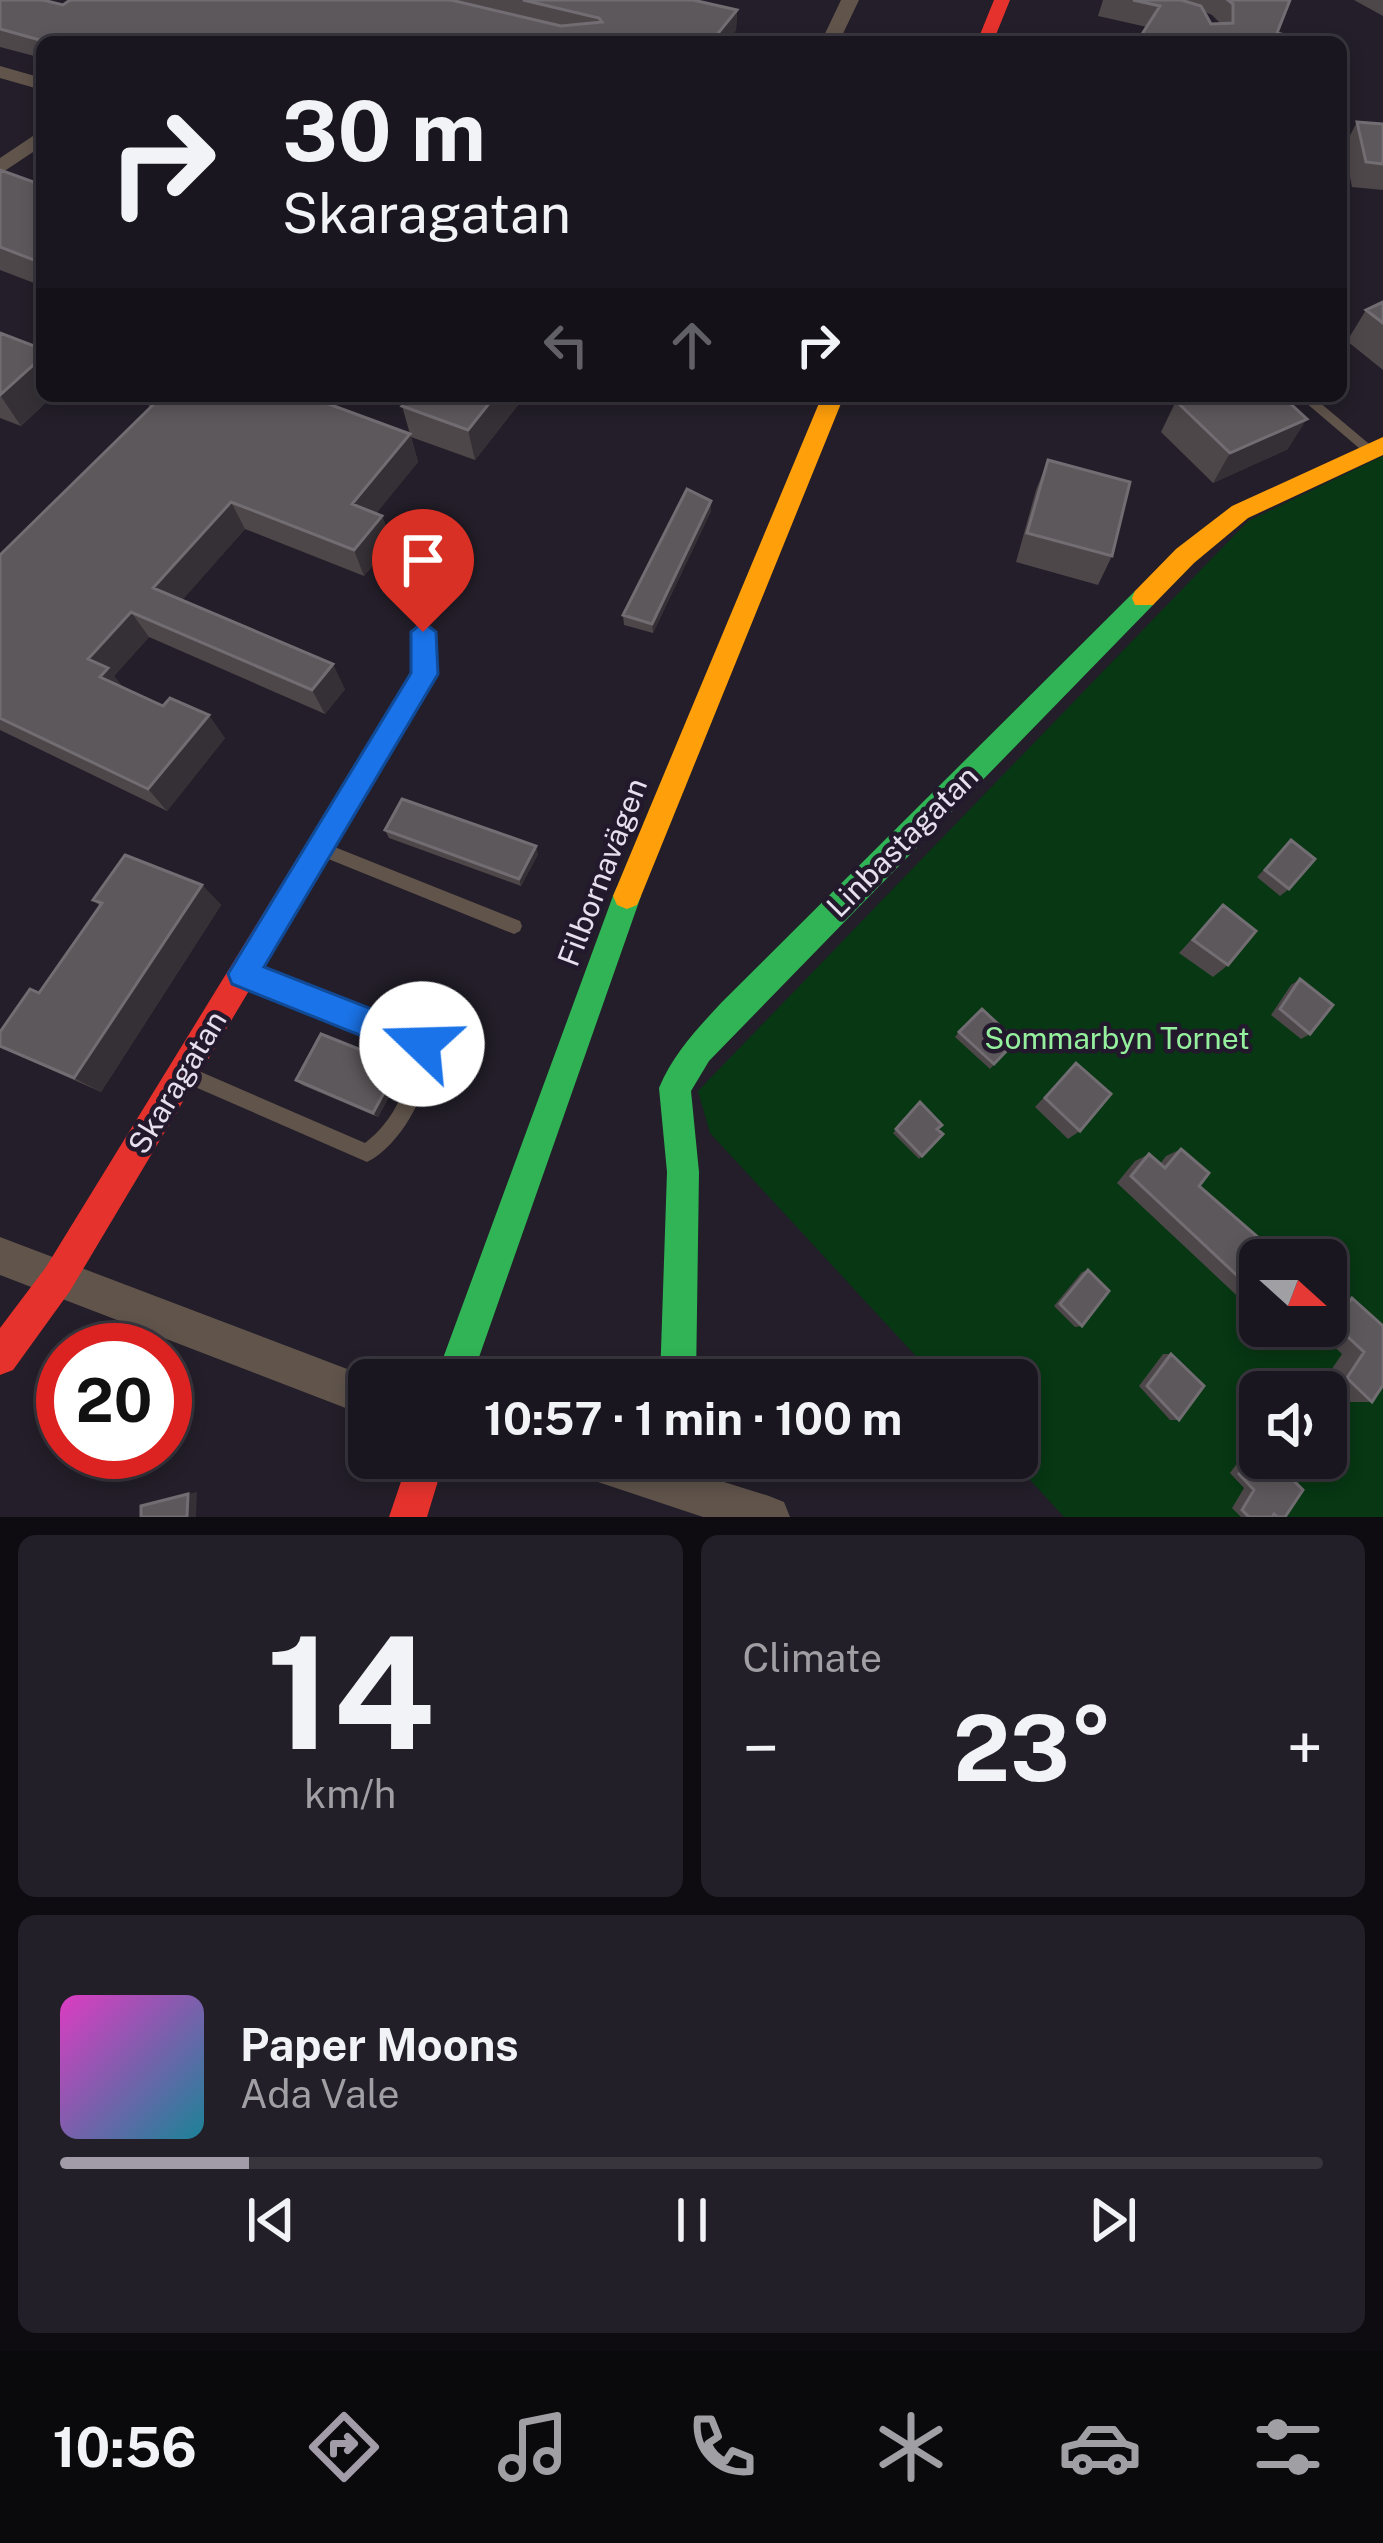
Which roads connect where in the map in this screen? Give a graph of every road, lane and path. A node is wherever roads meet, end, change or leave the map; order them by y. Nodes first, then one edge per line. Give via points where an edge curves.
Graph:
1 (850, 0) edge
2 (1002, 0) edge
3 (833, 36) edge
4 (987, 36) edge
5 (0, 72) edge
6 (36, 82) edge
7 (36, 141) edge
8 (0, 168) edge
9 (830, 402) edge
10 (1312, 402) edge
11 (1377, 448) edge
12 (423, 632) dead end
13 (319, 848) junction
14 (514, 926) dead end
15 (243, 974) junction
16 (183, 1072) junction
17 (0, 1256) edge
18 (58, 1279) junction
19 (0, 1357) edge
20 (461, 1359) edge
21 (678, 1359) edge
22 (348, 1389) edge
23 (420, 1479) edge
24 (677, 1479) edge
25 (408, 1517) edge
26 (769, 1517) edge

1 - 3 street
2 - 4 street
5 - 6 street
7 - 8 street
9 - 20 street, Filbornavägen via 642,853
10 - 11 lane
11 - 21 street, Linbastagatan via 1240,512 1185,556 683,1071 673,1103 683,1172
12 - 13 street, Skaragatan via 424,674
13 - 14 lane
13 - 15 street, Skaragatan
15 - 16 street, Skaragatan
15 - 16 lane via 422,1044 421,1072 387,1140 367,1153
16 - 18 street, Skaragatan
17 - 18 street
18 - 19 street, Skaragatan
18 - 22 street
23 - 25 street
24 - 26 street

